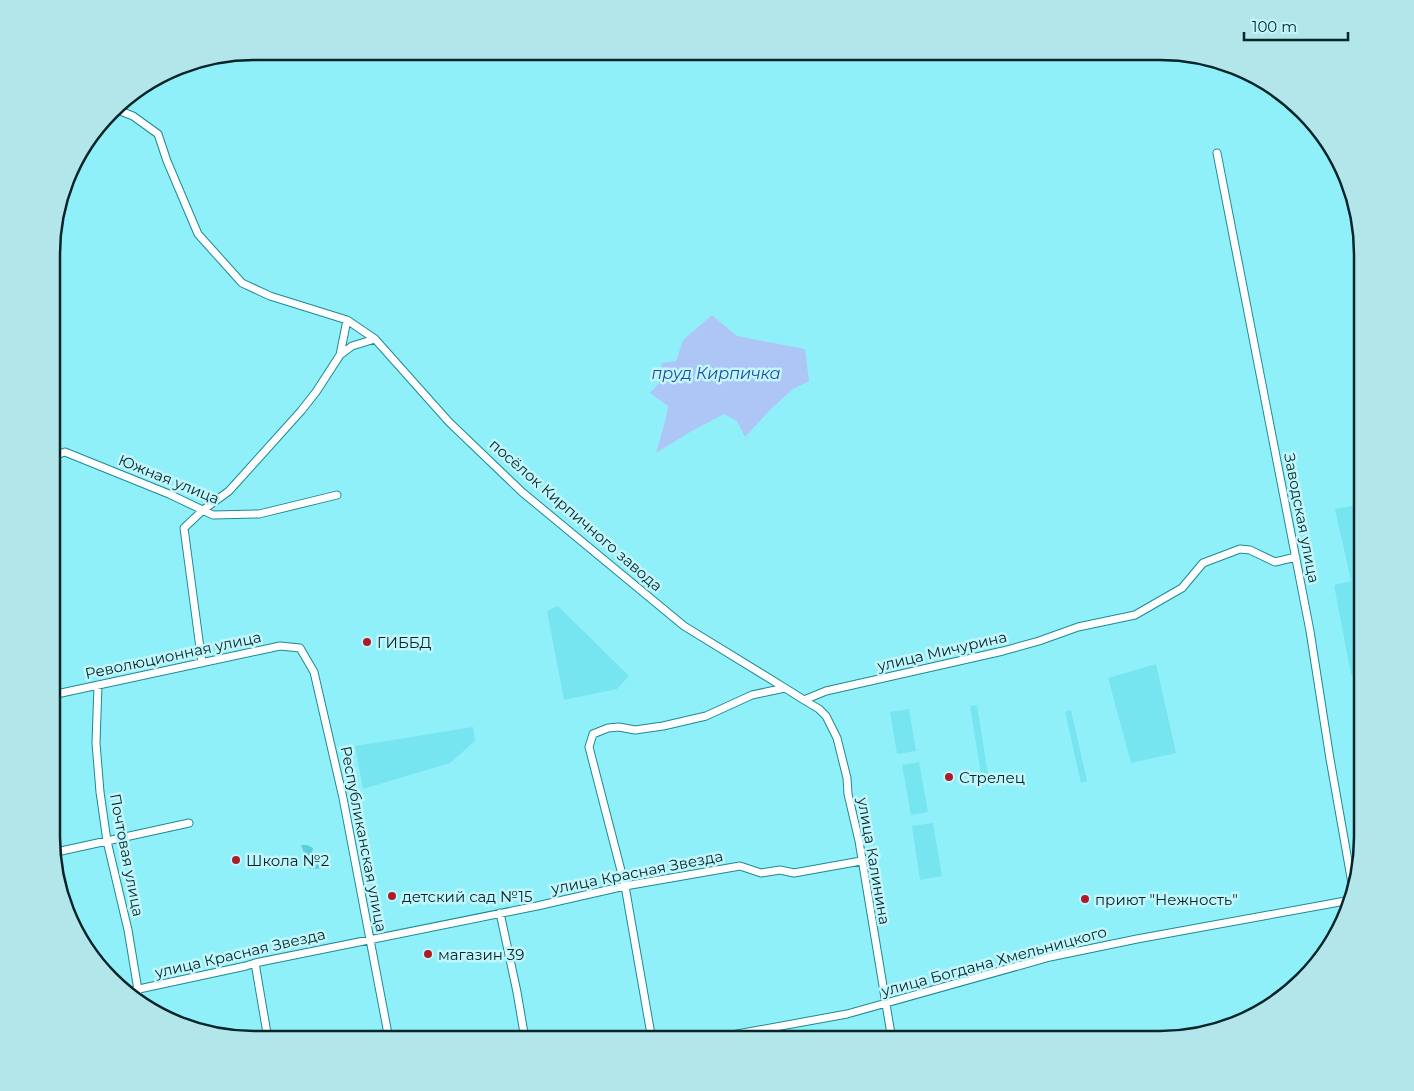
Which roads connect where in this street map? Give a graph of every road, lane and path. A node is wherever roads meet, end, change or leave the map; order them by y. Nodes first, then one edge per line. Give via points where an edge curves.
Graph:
1 (122, 112) edge
2 (1217, 153) dead end
3 (347, 320) junction
4 (375, 339) junction
5 (340, 355) junction
6 (60, 454) edge
7 (337, 495) dead end
8 (204, 510) junction
9 (1296, 557) junction
10 (300, 648) joint
11 (202, 663) junction
12 (98, 685) junction
13 (785, 688) junction
14 (60, 693) edge
15 (804, 700) junction
16 (189, 823) dead end
17 (106, 841) junction
18 (60, 851) edge
19 (861, 861) junction
20 (1350, 873) edge
21 (625, 886) junction
22 (1343, 901) edge
23 (500, 913) junction
24 (370, 939) junction
25 (255, 963) junction
26 (138, 990) joint
27 (886, 1003) junction
28 (267, 1031) edge
29 (387, 1031) edge
30 (523, 1031) edge
31 (650, 1031) edge
32 (754, 1031) edge
33 (891, 1031) edge

1 - 3 street, посёлок Кирпичного завода via 158,134 198,234 242,283 270,296
2 - 9 street, Заводская улица
3 - 4 street, посёлок Кирпичного завода
3 - 5 street
4 - 5 street via 352,346
4 - 13 street, посёлок Кирпичного завода via 449,422 522,492 684,626
5 - 8 street via 301,411 229,490
6 - 8 street, Южная улица via 65,452
7 - 8 street, Южная улица via 259,514 214,515
8 - 11 street via 184,528
9 - 15 street, улица Мичурина via 1275,562 1250,550 1240,549 1203,563 1182,588 1135,615 1003,651 826,691
9 - 20 street, Заводская улица
10 - 11 street, Революционная улица via 280,646
10 - 24 street, Республиканская улица via 314,672 343,798
11 - 12 street, Революционная улица
12 - 14 street, Революционная улица
12 - 17 street, Почтовая улица via 96,743
13 - 15 street
13 - 21 street via 752,695 706,716 635,730 608,728 593,734 589,746
15 - 19 street, улица Калинина via 826,716 837,738
16 - 17 street
17 - 18 street
17 - 26 street, Почтовая улица via 128,930
19 - 21 street, улица Красная Звезда via 794,873 780,870 761,873 740,866
19 - 27 street, улица Калинина
21 - 23 street, улица Красная Звезда
21 - 31 street
22 - 27 street, улица Богдана Хмельницкого via 1050,957
23 - 24 street, улица Красная Звезда
23 - 30 street
24 - 25 street, улица Красная Звезда
24 - 29 street, Республиканская улица
25 - 26 street, улица Красная Звезда
25 - 28 street
27 - 32 street, улица Богдана Хмельницкого via 848,1014
27 - 33 street, улица Калинина

